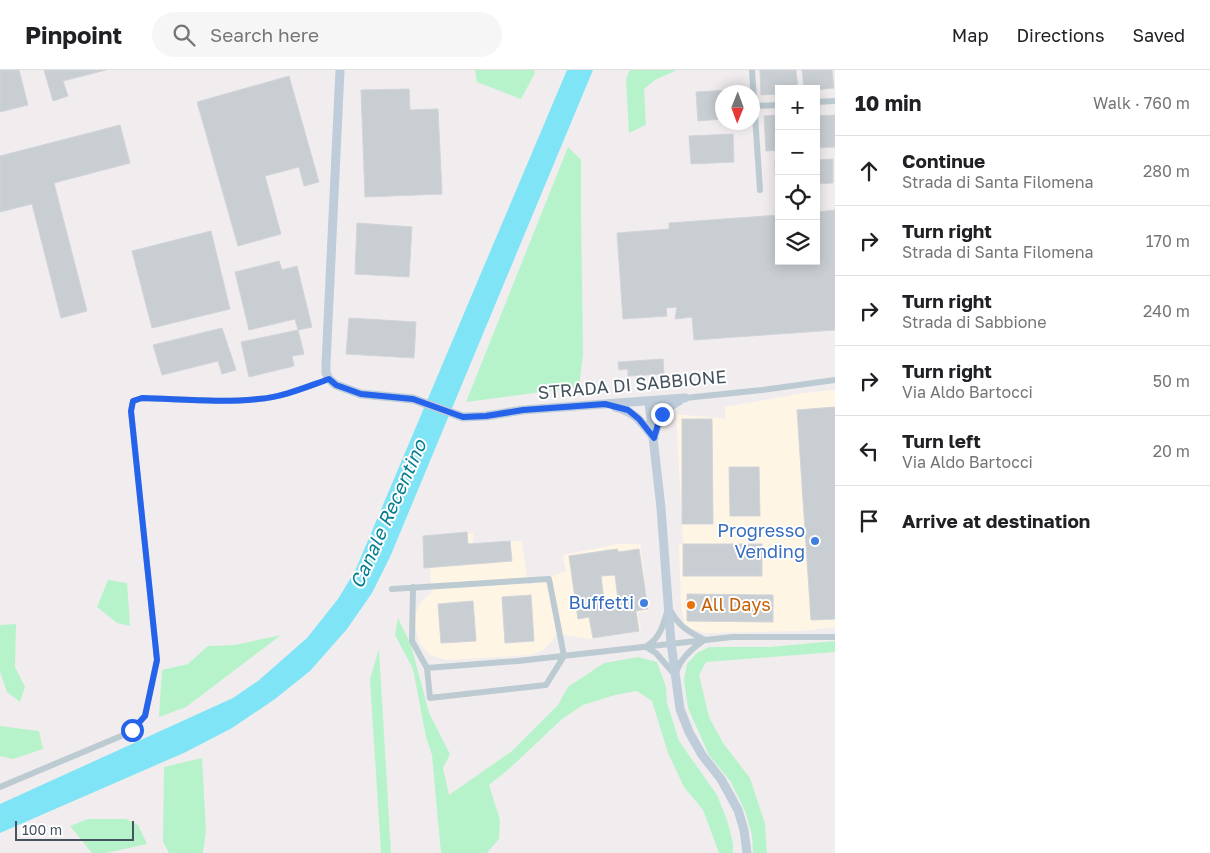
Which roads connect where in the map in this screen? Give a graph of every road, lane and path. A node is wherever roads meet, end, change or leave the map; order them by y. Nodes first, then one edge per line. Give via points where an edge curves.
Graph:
1 (340, 70) edge
2 (752, 70) edge
3 (753, 85) edge
4 (835, 101) edge
5 (820, 102) edge
6 (775, 105) edge
7 (760, 106) edge
8 (756, 130) edge
9 (760, 190) dead end
10 (329, 379) junction
11 (835, 380) edge
12 (685, 398) junction
13 (649, 402) junction
14 (605, 404) junction
15 (654, 438) junction
16 (413, 587) junction
17 (392, 589) dead end
18 (668, 608) junction
19 (835, 633) edge
20 (803, 637) junction
21 (835, 637) edge
22 (704, 640) junction
23 (671, 643) junction
24 (646, 646) junction
25 (564, 656) junction
26 (427, 668) junction
27 (675, 675) junction
28 (0, 787) edge
29 (747, 853) edge

1 - 10 main road via 326,363
2 - 3 street
4 - 5 street
6 - 7 street
8 - 9 street
10 - 14 main road, STRADA DI SABBIONE via 361,394 420,401 463,417
10 - 28 street via 260,399 142,398 133,401 131,411 157,660 145,716 132,730
11 - 12 street, STRADA DI SABBIONE
12 - 13 main road, STRADA DI SABBIONE
12 - 15 main road via 669,406
13 - 14 main road, STRADA DI SABBIONE
13 - 15 main road
14 - 15 main road via 628,410
15 - 18 main road
16 - 17 street
16 - 25 street via 549,579
16 - 26 street via 412,641
18 - 22 street via 684,629
18 - 23 main road
18 - 24 street via 658,636
19 - 20 street
20 - 21 street
20 - 22 street
22 - 23 street
22 - 27 street via 689,651
23 - 24 street
23 - 27 main road
24 - 25 street
24 - 27 street
25 - 26 street
25 - 26 street via 546,685 430,698
27 - 29 main road via 680,709 689,732 738,810

